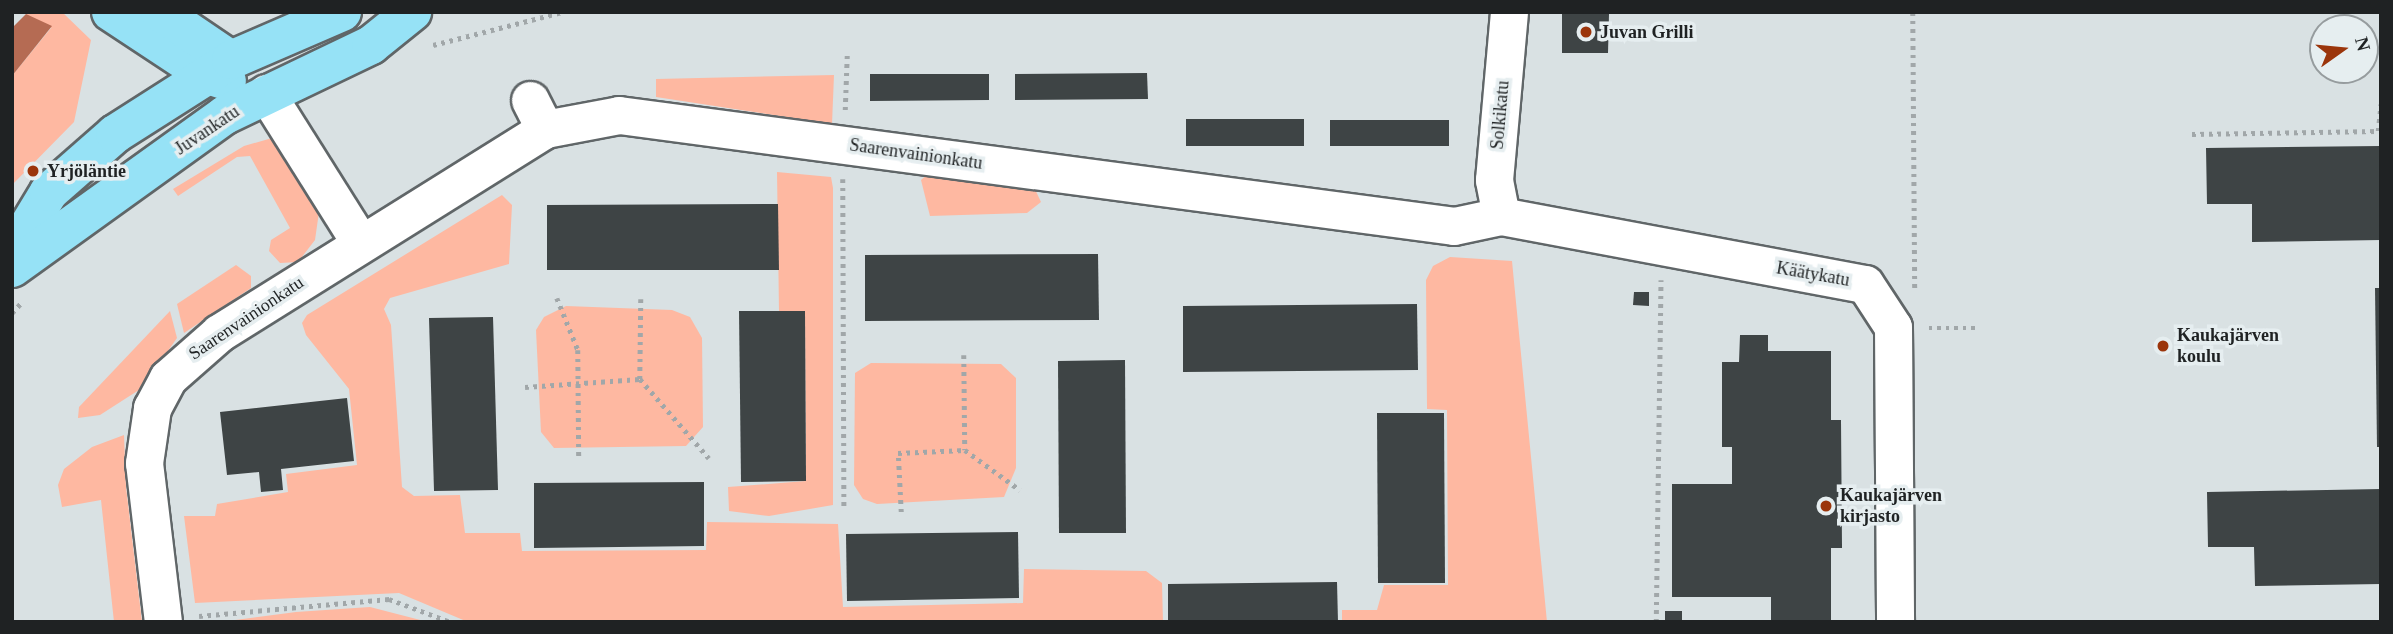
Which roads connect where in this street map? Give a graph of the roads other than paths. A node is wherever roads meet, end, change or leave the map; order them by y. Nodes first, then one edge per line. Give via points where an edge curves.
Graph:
1 (111, 12) edge
2 (160, 12) edge
3 (342, 12) edge
4 (412, 12) edge
5 (1509, 12) edge
6 (218, 67) junction
7 (266, 93) junction
8 (1501, 216) junction
9 (360, 242) junction
10 (12, 253) edge
11 (12, 268) edge
12 (163, 621) edge
13 (1895, 622) edge

1 - 6 main road
2 - 6 main road
3 - 6 main road
4 - 7 main road, Juvankatu via 371,45
5 - 8 street, Solkikatu via 1494,180
6 - 7 main road
6 - 10 main road via 74,169 49,192
7 - 9 street
7 - 11 main road, Juvankatu via 225,115
8 - 9 street, Saarenvainionkatu via 1454,226 618,115 538,115
8 - 13 street, Käätykatu via 1661,251 1866,284 1893,327
9 - 12 street, Saarenvainionkatu via 187,357 152,408 144,463

